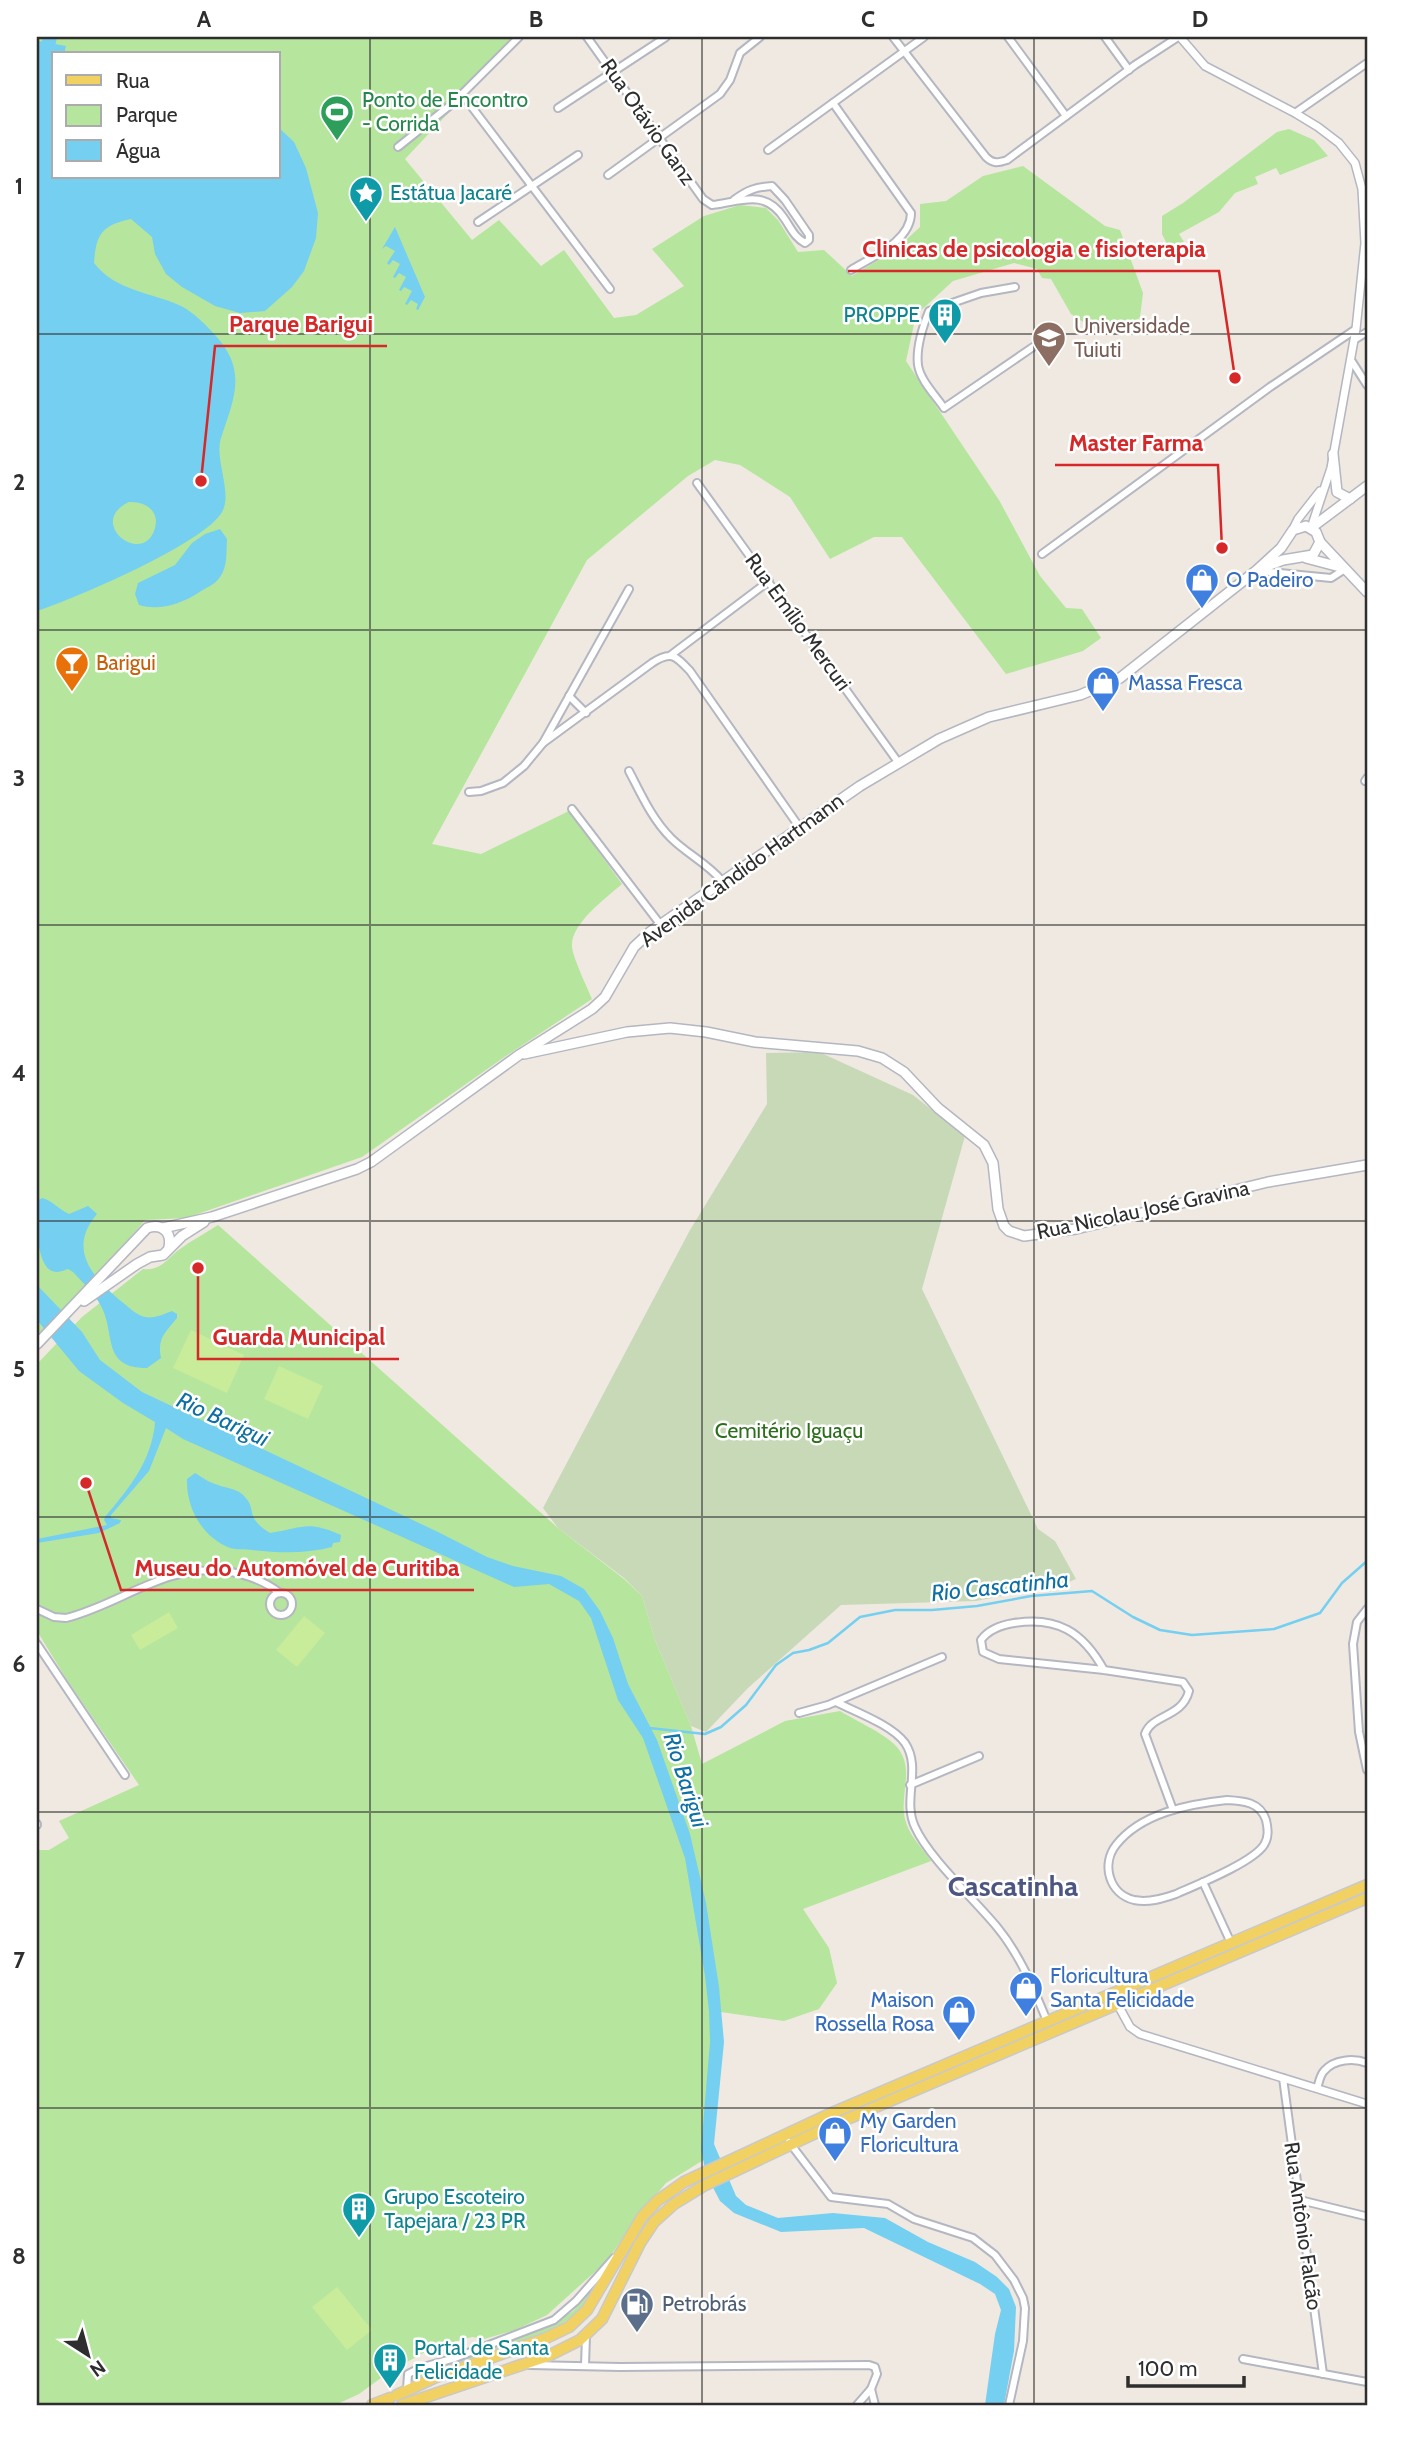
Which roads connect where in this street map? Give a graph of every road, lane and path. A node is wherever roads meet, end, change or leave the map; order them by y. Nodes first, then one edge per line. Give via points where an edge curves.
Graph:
1 (519, 37) edge
2 (587, 37) edge
3 (666, 37) edge
4 (760, 37) edge
5 (894, 37) edge
6 (924, 37) edge
7 (1007, 37) edge
8 (1105, 37) edge
9 (1179, 37) edge
10 (903, 50) junction
11 (1367, 63) edge
12 (1129, 70) junction
13 (612, 72) junction
14 (462, 94) junction
15 (833, 103) junction
16 (558, 108) dead end
17 (1294, 113) junction
18 (1066, 116) junction
19 (659, 138) junction
20 (398, 147) dead end
21 (768, 150) dead end
22 (578, 155) dead end
23 (608, 175) dead end
24 (533, 186) junction
25 (1365, 187) edge
26 (734, 200) junction
27 (478, 222) dead end
28 (851, 270) dead end
29 (1015, 287) dead end
30 (610, 289) dead end
31 (1356, 329) junction
32 (1367, 332) edge
33 (1354, 340) junction
34 (1033, 347) dead end
35 (1351, 360) junction
36 (1367, 385) edge
37 (1333, 454) junction
38 (1326, 482) junction
39 (697, 483) dead end
40 (1367, 486) edge
41 (1350, 499) junction
42 (1336, 510) junction
43 (1311, 528) junction
44 (1290, 536) junction
45 (1319, 539) junction
46 (1042, 554) dead end
47 (1302, 557) junction
48 (1345, 569) junction
49 (1257, 570) junction
50 (769, 581) junction
51 (629, 589) dead end
52 (1367, 592) edge
53 (671, 656) junction
54 (569, 696) junction
55 (586, 713) junction
56 (543, 743) junction
57 (898, 762) junction
58 (629, 771) dead end
59 (468, 792) dead end
60 (572, 809) dead end
61 (800, 828) junction
62 (722, 881) junction
63 (660, 924) junction
64 (519, 1055) junction
65 (1367, 1165) edge
66 (212, 1217) junction
67 (163, 1228) junction
68 (140, 1235) junction
69 (169, 1247) junction
70 (150, 1257) junction
71 (87, 1296) junction
72 (37, 1344) edge
73 (280, 1593) dead end
74 (37, 1609) edge
75 (1367, 1609) edge
76 (37, 1644) edge
77 (942, 1657) dead end
78 (1104, 1670) junction
79 (836, 1702) junction
80 (799, 1713) dead end
81 (979, 1756) dead end
82 (1367, 1768) edge
83 (125, 1775) dead end
84 (910, 1785) junction
85 (1173, 1810) junction
86 (1203, 1882) junction
87 (1367, 1885) edge
88 (1367, 1898) edge
89 (1274, 1925) junction
90 (1231, 1943) junction
91 (1249, 1948) junction
92 (1205, 1967) junction
93 (1112, 1994) junction
94 (1116, 2005) junction
95 (1047, 2021) junction
96 (1367, 2063) edge
97 (1283, 2078) junction
98 (1317, 2088) junction
99 (1367, 2104) edge
100 (812, 2121) junction
101 (783, 2135) junction
102 (790, 2144) junction
103 (1300, 2200) junction
104 (1365, 2216) dead end
105 (586, 2335) junction
106 (1243, 2359) dead end
107 (522, 2364) junction
108 (585, 2365) junction
109 (1323, 2374) junction
110 (1367, 2382) edge
111 (872, 2392) junction
112 (396, 2399) edge
113 (372, 2405) edge
114 (857, 2405) edge
115 (875, 2405) edge
116 (1009, 2405) edge

1 - 14 street
2 - 13 street, Rua Otávio Ganz
3 - 13 street
4 - 19 street via 740,53 724,90
5 - 10 street
6 - 10 street
7 - 18 street
8 - 12 street
9 - 12 street
9 - 17 street via 1205,66
10 - 15 street
10 - 18 street via 991,162 1007,160
11 - 17 street
12 - 18 street
13 - 16 street
13 - 19 street, Rua Otávio Ganz
14 - 20 street
14 - 24 street
15 - 21 street
15 - 28 street via 911,213 911,223 900,238
17 - 25 street via 1339,143 1355,163
19 - 23 street
19 - 26 street, Rua Otávio Ganz via 703,199 712,205
22 - 24 street
24 - 27 street
24 - 30 street
25 - 31 street via 1365,243
26 - 26 street via 757,198 769,203 797,239 809,240 772,186 757,187
29 - 34 street via 929,311 918,365 944,408
31 - 33 street
31 - 46 street
32 - 33 street
33 - 35 street
35 - 36 street
35 - 37 street
37 - 38 street
37 - 41 main road via 1337,492
38 - 43 street
38 - 44 street
39 - 50 street, Rua Emílio Mercuri
40 - 41 main road
41 - 42 main road
42 - 43 main road
42 - 45 main road
43 - 44 main road via 1302,526
43 - 45 main road
44 - 47 main road via 1289,548
44 - 49 main road, Avenida Cândido Hartmann
45 - 47 main road via 1313,555
45 - 48 main road
47 - 48 main road
47 - 49 main road, Avenida Cândido Hartmann
48 - 49 street via 1331,578
48 - 52 main road
49 - 57 main road, Avenida Cândido Hartmann via 1120,678 1068,699 972,723
50 - 53 street
50 - 57 street, Rua Emílio Mercuri
51 - 54 street
53 - 55 street via 662,656
53 - 61 street via 690,671
54 - 55 street
54 - 56 street
55 - 56 street
56 - 59 street via 503,783
57 - 61 main road, Avenida Cândido Hartmann
58 - 62 street via 659,825
60 - 63 street
61 - 62 main road, Avenida Cândido Hartmann
62 - 63 main road, Avenida Cândido Hartmann
63 - 64 main road, Avenida Cândido Hartmann via 634,947 599,1003
64 - 65 main road, Rua Nicolau José Gravina via 627,1032 670,1028 755,1042 858,1051 882,1058 904,1072 984,1145 993,1163 1004,1226 1024,1236 1076,1229 1268,1182
64 - 66 main road, Avenida Cândido Hartmann via 364,1166
66 - 67 main road, Avenida Cândido Hartmann
66 - 69 main road, Avenida Cândido Hartmann
67 - 68 main road via 152,1226
67 - 69 main road via 170,1237
68 - 70 main road via 140,1248
68 - 71 main road
69 - 70 main road via 163,1255
70 - 71 main road
71 - 72 main road
73 - 74 street via 250,1576 193,1571 156,1580 66,1618
75 - 82 street via 1357,1622 1353,1644 1359,1732
76 - 83 street
77 - 79 street
78 - 78 street via 1085,1642 1059,1625 1011,1623 986,1633 981,1640 983,1652 999,1659
78 - 85 street via 1176,1680 1187,1686 1182,1706 1145,1734
79 - 80 street
79 - 84 street via 888,1728 903,1741 912,1760
81 - 84 street
84 - 95 street via 909,1810 920,1837 1012,1946
85 - 86 street via 1227,1800 1252,1803 1264,1814 1268,1837 1263,1846
85 - 86 street via 1139,1826 1116,1845 1110,1855 1110,1879 1123,1895 1145,1901
86 - 90 street
87 - 89 main road
88 - 91 main road
89 - 90 main road
89 - 91 main road via 1250,1941
90 - 92 main road via 1226,1954
90 - 93 main road
91 - 92 main road
92 - 94 main road
93 - 94 street
93 - 95 main road
94 - 97 street via 1140,2034
94 - 102 main road
95 - 100 main road
96 - 98 street via 1353,2059 1328,2068
97 - 98 street
97 - 103 street, Rua Antônio Falcão
98 - 99 street
100 - 101 main road
100 - 102 main road
101 - 102 street
101 - 112 main road via 674,2188 650,2208 587,2310 569,2327 407,2389
102 - 105 main road via 705,2185 654,2222 608,2308
102 - 116 street via 831,2197 888,2204 914,2219 963,2234 981,2242 1009,2272 1023,2298 1025,2331
103 - 104 street
103 - 109 street, Rua Antônio Falcão
105 - 107 main road via 561,2351
105 - 108 street
106 - 109 street
107 - 108 street
107 - 112 main road
108 - 111 street via 869,2365 877,2374
109 - 110 street
111 - 114 street
111 - 115 street
112 - 113 main road

